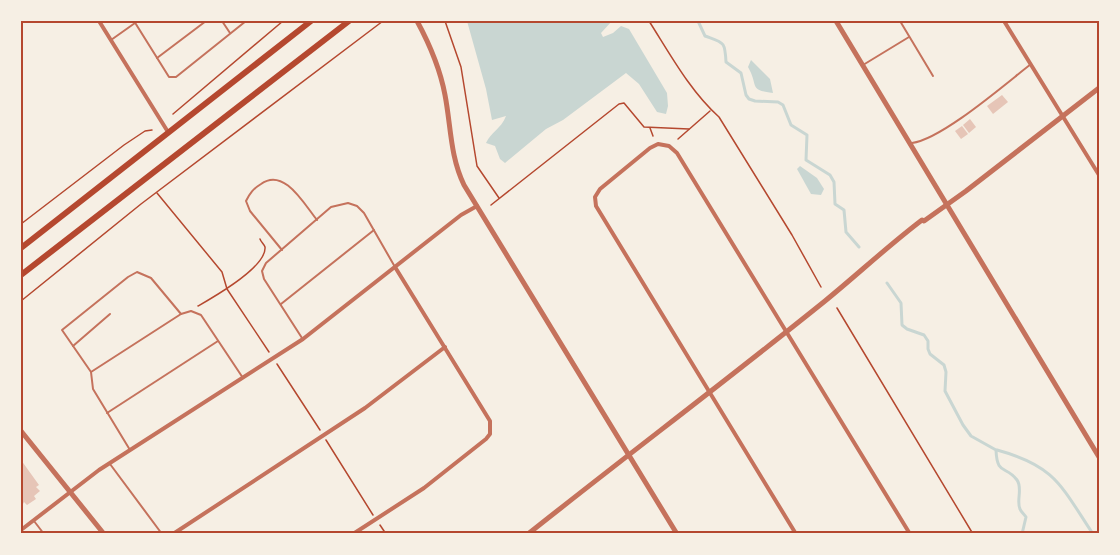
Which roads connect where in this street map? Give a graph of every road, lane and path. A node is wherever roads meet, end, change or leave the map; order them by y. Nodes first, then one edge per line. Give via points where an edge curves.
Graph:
1 (99, 21) edge
2 (207, 21) edge
3 (222, 21) edge
4 (246, 21) edge
5 (284, 21) edge
6 (311, 21) edge
7 (349, 21) edge
8 (382, 21) edge
9 (417, 21) edge
10 (446, 21) edge
11 (649, 21) edge
12 (836, 21) edge
13 (900, 21) edge
14 (1004, 21) edge
15 (135, 22) edge
16 (230, 33) junction
17 (910, 36) junction
18 (110, 40) junction
19 (157, 58) junction
20 (1031, 64) junction
21 (863, 65) junction
22 (933, 76) dead end
23 (1099, 88) edge
24 (711, 110) junction
25 (173, 114) dead end
26 (1062, 116) junction
27 (650, 128) junction
28 (689, 129) junction
29 (152, 130) dead end
30 (168, 133) junction
31 (653, 136) dead end
32 (678, 139) dead end
33 (911, 143) junction
34 (1099, 175) edge
35 (156, 192) junction
36 (499, 199) junction
37 (491, 205) dead end
38 (946, 205) junction
39 (477, 206) junction
40 (317, 220) junction
41 (21, 224) edge
42 (374, 230) junction
43 (260, 239) dead end
44 (21, 248) edge
45 (282, 250) junction
46 (395, 267) junction
47 (21, 275) edge
48 (821, 287) dead end
49 (227, 289) junction
50 (21, 301) edge
51 (281, 303) junction
52 (837, 308) dead end
53 (191, 310) junction
54 (110, 314) dead end
55 (181, 314) junction
56 (786, 332) junction
57 (303, 339) junction
58 (218, 341) junction
59 (73, 346) junction
60 (445, 347) junction
61 (270, 353) dead end
62 (276, 362) dead end
63 (91, 372) junction
64 (243, 378) junction
65 (709, 391) junction
66 (107, 413) junction
67 (21, 430) edge
68 (320, 431) dead end
69 (326, 440) dead end
70 (130, 450) junction
71 (629, 454) junction
72 (1099, 457) edge
73 (110, 464) junction
74 (71, 491) junction
75 (374, 515) dead end
76 (34, 521) junction
77 (379, 523) dead end
78 (21, 530) edge
79 (44, 534) edge
80 (104, 534) edge
81 (162, 534) edge
82 (173, 534) edge
83 (352, 534) edge
84 (386, 534) edge
85 (528, 534) edge
86 (677, 534) edge
87 (796, 534) edge
88 (910, 534) edge
89 (973, 534) edge

1 - 18 street
2 - 19 lane
3 - 16 lane
4 - 16 lane
5 - 25 path
6 - 30 main road
7 - 47 main road
8 - 35 path
9 - 39 street via 434,53 442,80 456,166
10 - 36 path via 461,67 477,166
11 - 24 path
12 - 21 street
13 - 17 lane
14 - 20 street
15 - 18 lane
15 - 19 lane
16 - 19 lane via 177,77 169,77
17 - 21 lane
17 - 22 lane
18 - 30 street
20 - 26 street
20 - 33 lane via 947,127 923,141
21 - 33 street
23 - 26 street
24 - 28 path
24 - 48 path via 719,117
26 - 34 street
26 - 38 street
27 - 28 path
27 - 31 path
27 - 36 path via 644,127 624,103 619,105
28 - 32 path
29 - 41 path via 124,145
30 - 44 main road
33 - 38 street
35 - 49 path via 222,272
35 - 50 path
36 - 37 path
38 - 56 street
38 - 72 street
39 - 46 street
39 - 71 street
40 - 42 lane via 331,207 348,203 361,209
40 - 45 lane
40 - 45 lane via 285,182 265,180 251,191 246,201 250,211
42 - 46 lane
42 - 51 lane
43 - 49 path via 265,248 261,257
45 - 51 lane via 262,271
46 - 57 street
46 - 60 street
49 - 53 path
49 - 61 path
51 - 57 lane
52 - 89 path
53 - 55 lane
53 - 58 lane via 201,315
54 - 59 lane
55 - 59 lane via 151,278 137,272 62,330
55 - 63 lane
56 - 65 street
56 - 65 street via 677,153 664,144 650,148 600,189 594,201
56 - 88 street
57 - 64 street
58 - 64 lane
58 - 66 lane
59 - 63 lane
60 - 82 street via 355,415
60 - 83 street via 490,421 490,434 424,488
62 - 68 path
63 - 66 lane via 93,389
64 - 70 street
65 - 71 street
65 - 87 street
66 - 70 lane
67 - 74 street
69 - 75 path
70 - 73 street
71 - 85 street
71 - 86 street
73 - 74 street
73 - 81 lane
74 - 76 street
74 - 80 street
76 - 78 street
76 - 79 lane
77 - 84 path

